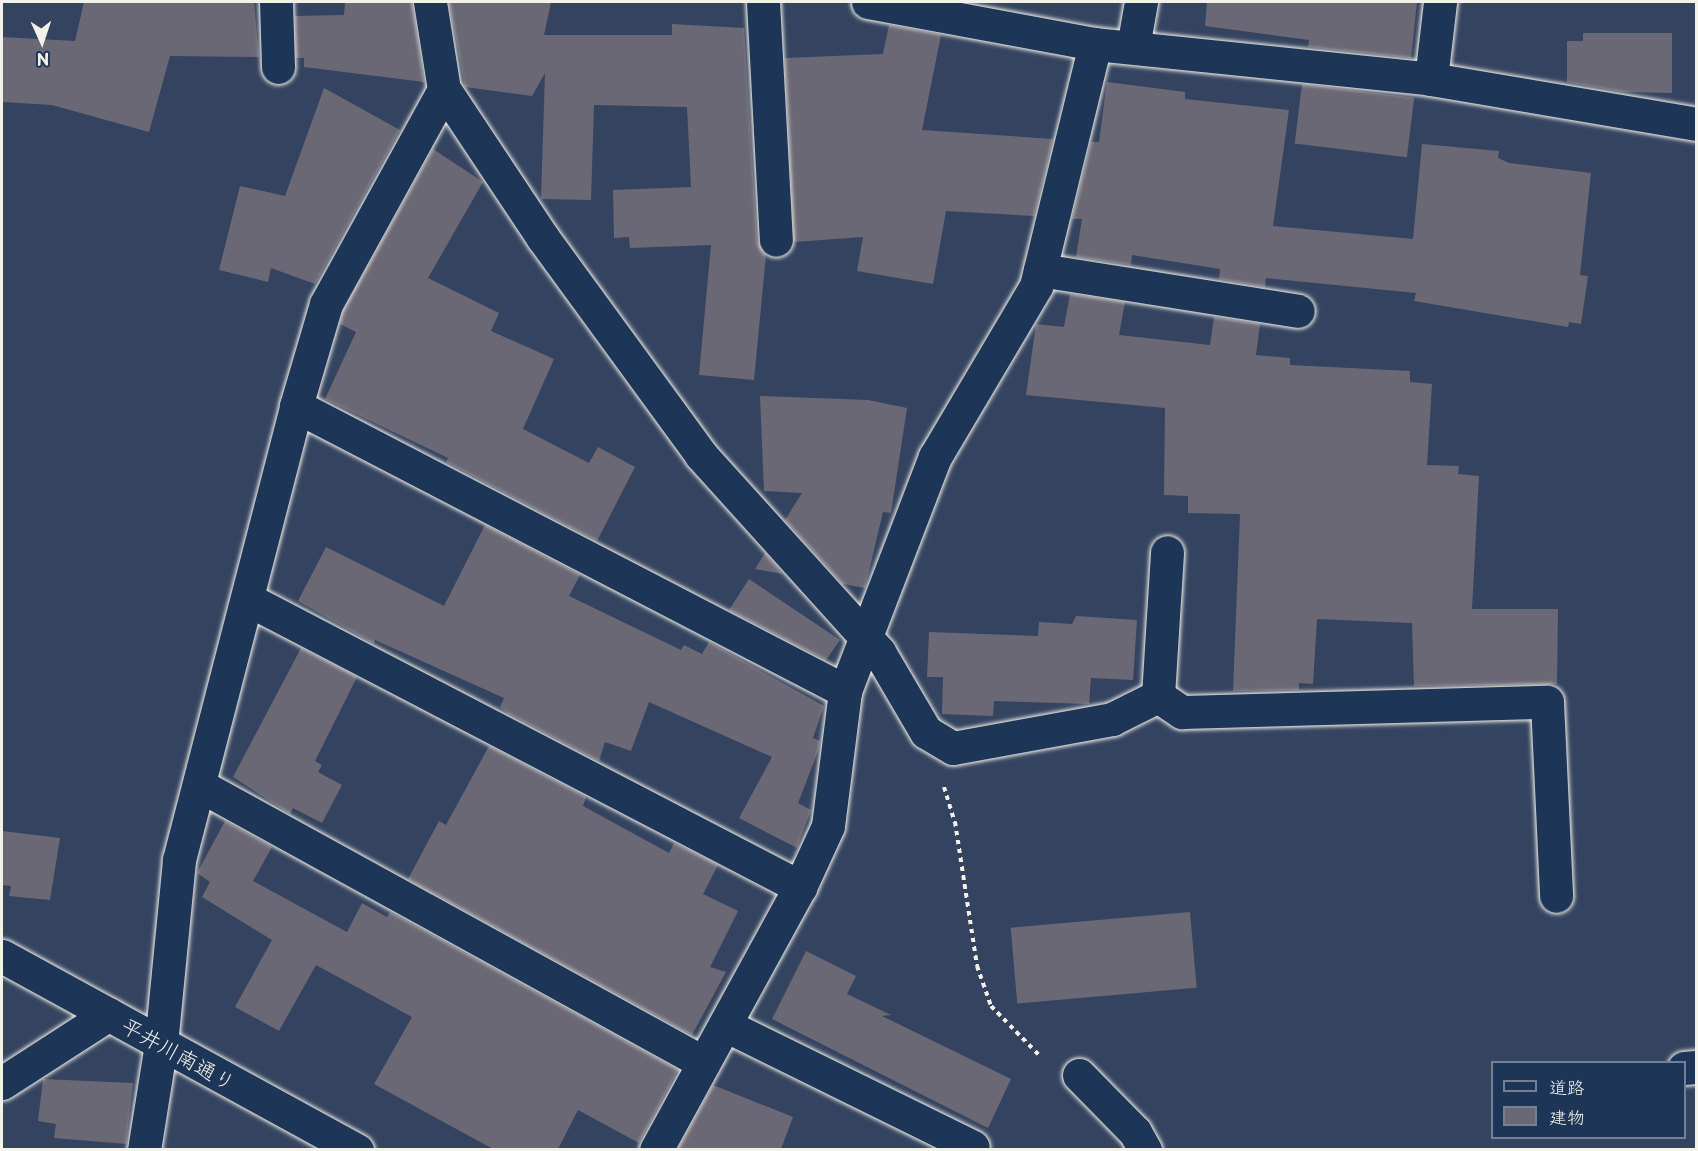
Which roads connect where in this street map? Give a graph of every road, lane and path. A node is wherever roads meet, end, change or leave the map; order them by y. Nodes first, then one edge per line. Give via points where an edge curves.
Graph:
1 (276, 2) edge
2 (430, 2) edge
3 (763, 2) edge
4 (1141, 2) edge
5 (1440, 2) edge
6 (881, 3) edge
7 (1095, 44) junction
8 (1133, 47) junction
9 (278, 67) dead end
10 (1431, 79) junction
11 (444, 89) junction
12 (1696, 124) edge
13 (776, 240) dead end
14 (1040, 270) junction
15 (1298, 311) dead end
16 (296, 406) junction
17 (1167, 552) dead end
18 (247, 599) junction
19 (864, 636) junction
20 (845, 691) junction
21 (1158, 696) junction
22 (926, 732) junction
23 (199, 785) junction
24 (801, 887) junction
25 (1556, 896) dead end
26 (2, 956) edge
27 (109, 1014) junction
28 (725, 1025) junction
29 (161, 1044) junction
30 (704, 1063) junction
31 (1079, 1075) joint
32 (2, 1083) edge
33 (973, 1147) dead end
34 (144, 1149) edge
35 (357, 1149) edge
36 (656, 1149) edge
37 (1145, 1149) edge

1 - 9 street
2 - 11 street
3 - 13 street
4 - 8 street
5 - 10 street
6 - 7 street
7 - 8 street
7 - 14 street
8 - 10 street
10 - 12 street
11 - 16 street via 326,304
11 - 19 street via 543,238 702,455
14 - 15 street
14 - 19 street via 1036,286 935,458
16 - 18 street
16 - 20 street
17 - 21 street
18 - 23 street
18 - 24 street
19 - 20 street
19 - 22 street
20 - 24 street via 828,826
21 - 22 street via 1112,719 952,748
21 - 25 street via 1182,712 1547,702
22 - 31 path via 955,822 977,966 991,1006 1057,1073
23 - 29 street via 179,860
23 - 30 street
24 - 28 street
26 - 27 street, 平井川南通り
27 - 29 street, 平井川南通り
27 - 32 street
28 - 30 street
28 - 33 street
29 - 34 street
29 - 35 street, 平井川南通り
30 - 36 street
31 - 37 street via 1135,1132

